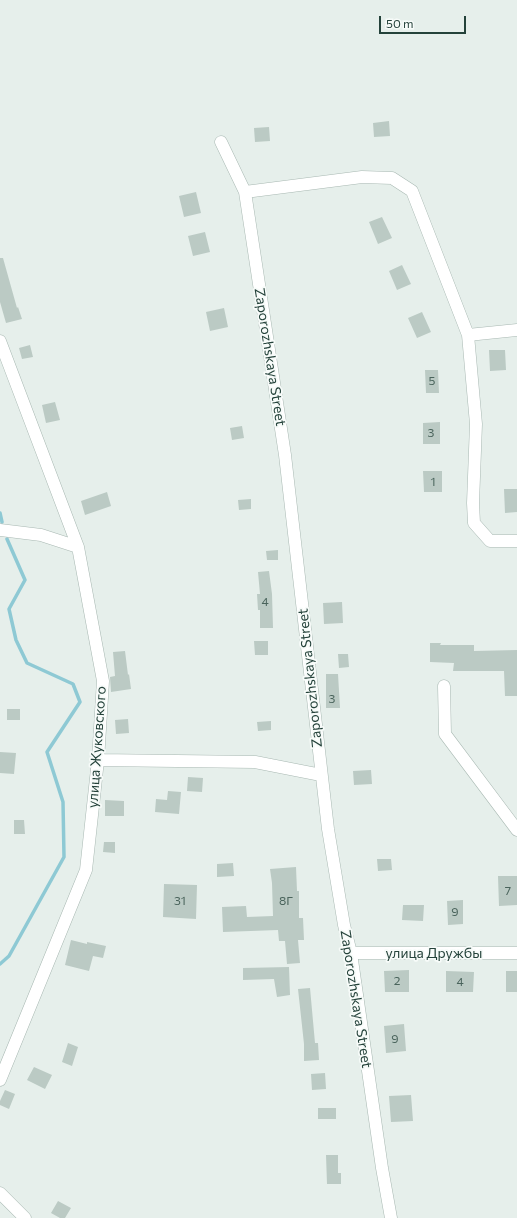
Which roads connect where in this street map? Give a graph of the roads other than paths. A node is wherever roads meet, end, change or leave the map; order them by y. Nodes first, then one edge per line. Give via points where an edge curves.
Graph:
1 (221, 142) dead end
2 (245, 192) junction
3 (517, 330) edge
4 (468, 335) junction
5 (0, 341) edge
6 (0, 530) edge
7 (517, 541) edge
8 (78, 547) junction
9 (444, 686) dead end
10 (98, 760) junction
11 (321, 775) junction
12 (517, 830) edge
13 (351, 953) junction
14 (517, 953) edge
15 (0, 1080) edge
16 (0, 1193) edge
17 (25, 1218) edge
18 (391, 1218) edge

1 - 2 street, Zaporozhskaya Street
2 - 4 street via 362,177 392,178 412,191
2 - 11 street, Zaporozhskaya Street via 285,455
3 - 4 street
4 - 7 street via 476,424 474,523 490,541
5 - 8 street, улица Жуковского
6 - 8 street via 41,535
8 - 10 street, улица Жуковского via 103,681
9 - 12 street via 445,734
10 - 11 street via 255,762
10 - 15 street, улица Жуковского via 86,870
11 - 13 street, Zaporozhskaya Street via 328,830
13 - 14 street, улица Дружбы
13 - 18 street, Zaporozhskaya Street
16 - 17 street

